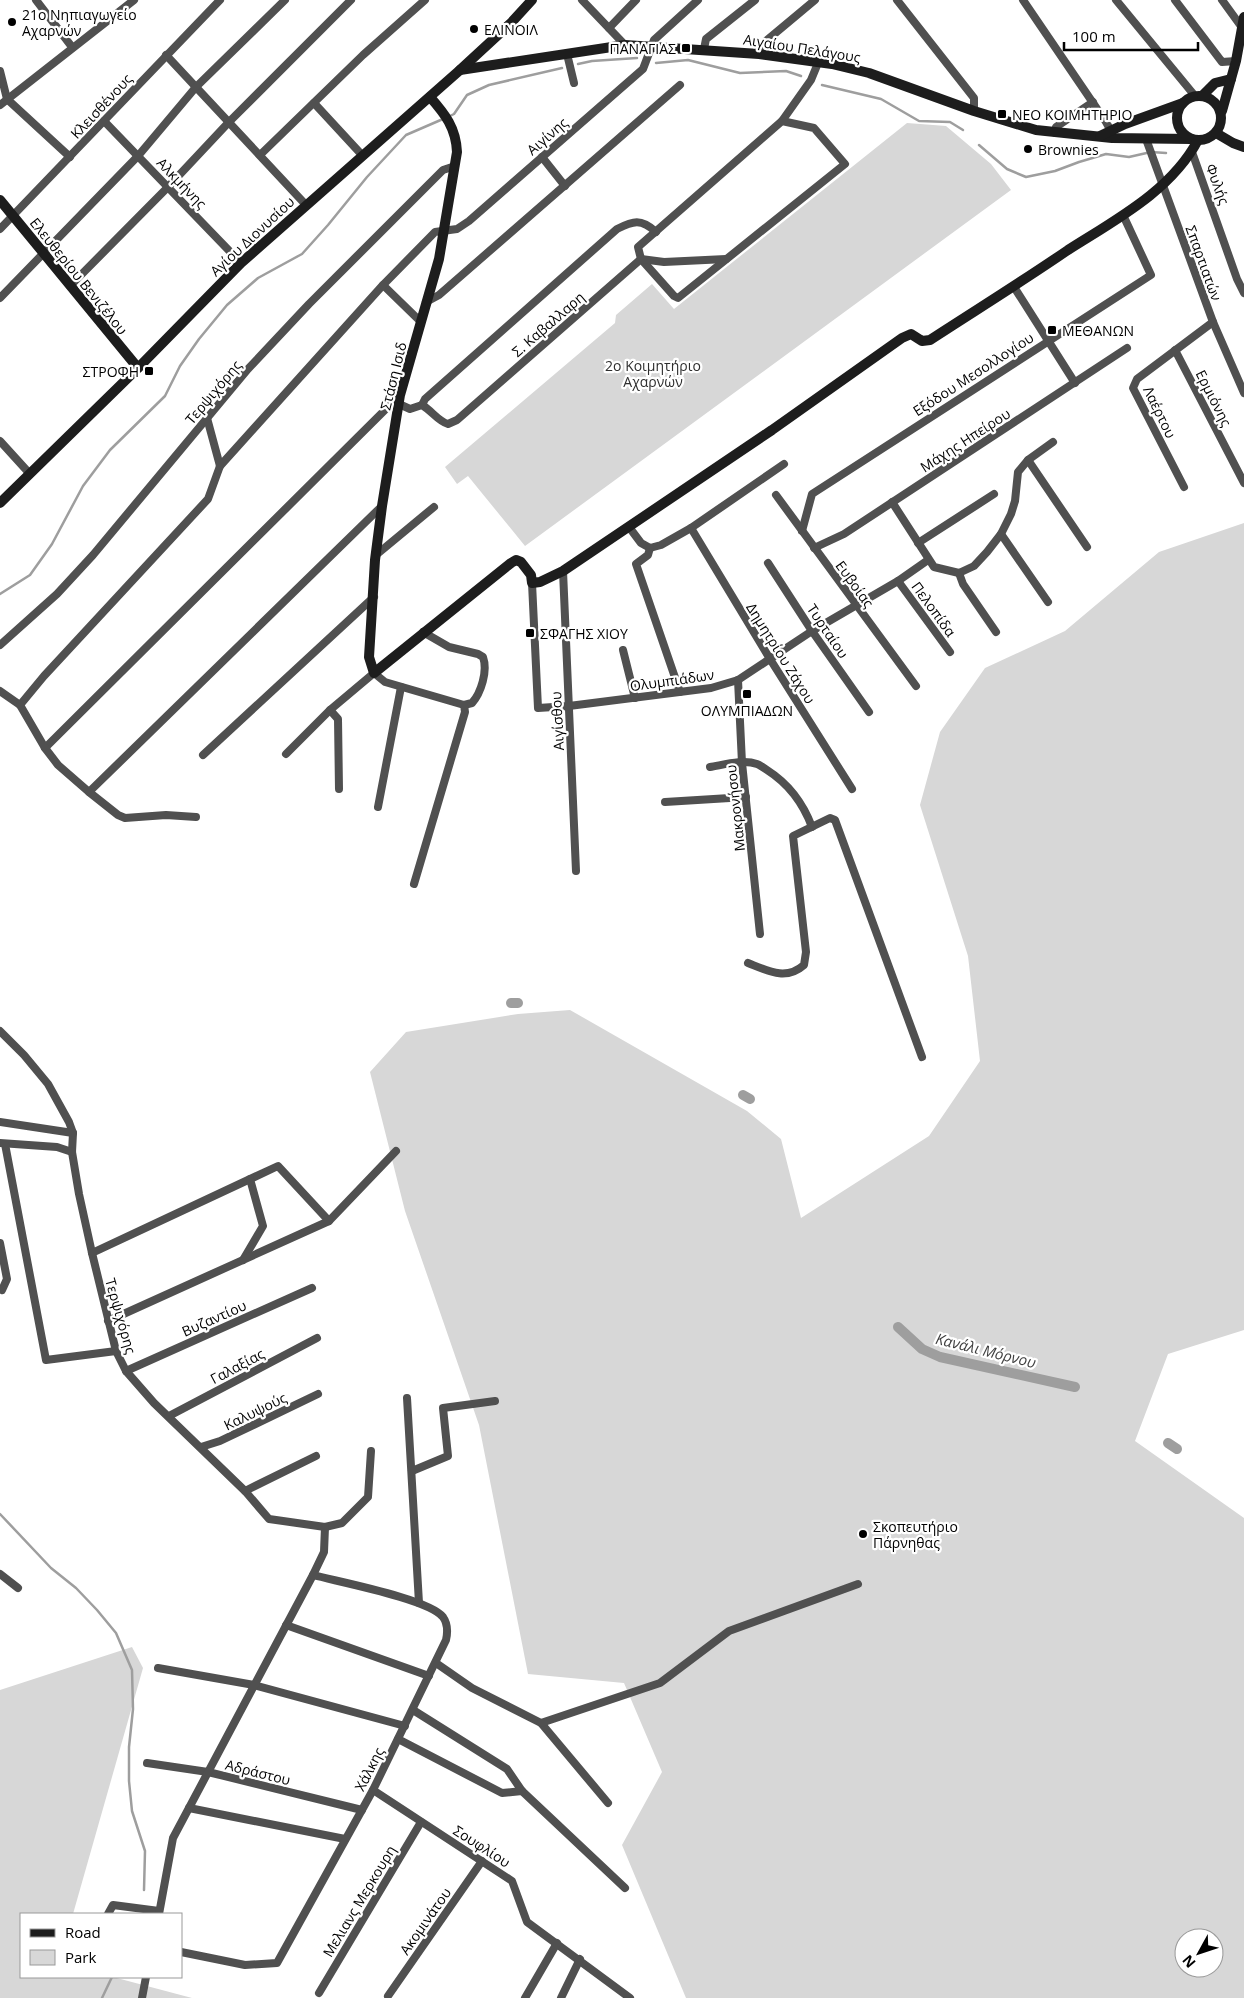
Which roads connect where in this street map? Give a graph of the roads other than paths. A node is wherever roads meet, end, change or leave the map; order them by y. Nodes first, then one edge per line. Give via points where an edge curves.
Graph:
1 (36, 0) edge
2 (134, 0) edge
3 (220, 0) edge
4 (285, 0) edge
5 (351, 0) edge
6 (425, 0) edge
7 (532, 0) edge
8 (582, 0) edge
9 (636, 0) edge
10 (698, 0) edge
11 (755, 0) edge
12 (815, 0) edge
13 (897, 0) edge
14 (1023, 0) edge
15 (1116, 0) edge
16 (1175, 0) edge
17 (1222, 0) edge
18 (1244, 17) edge
19 (609, 28) junction
20 (1243, 29) junction
21 (625, 45) junction
22 (72, 47) junction
23 (650, 47) junction
24 (704, 50) junction
25 (568, 54) junction
26 (759, 54) junction
27 (166, 55) junction
28 (1236, 61) junction
29 (818, 62) junction
30 (460, 70) junction
31 (0, 71) edge
32 (1231, 79) junction
33 (574, 83) dead end
34 (680, 85) dead end
35 (196, 87) junction
36 (1199, 96) junction
37 (430, 97) junction
38 (6, 99) junction
39 (1093, 102) junction
40 (314, 103) junction
41 (1183, 103) junction
42 (0, 105) edge
43 (974, 111) junction
44 (1222, 111) junction
45 (104, 121) junction
46 (782, 121) junction
47 (229, 122) junction
48 (1110, 131) junction
49 (1055, 133) junction
50 (1216, 133) junction
51 (1099, 137) junction
52 (1146, 139) junction
53 (1194, 139) junction
54 (1244, 148) edge
55 (1192, 152) junction
56 (362, 155) junction
57 (138, 156) junction
58 (260, 156) junction
59 (70, 157) junction
60 (542, 157) junction
61 (454, 166) junction
62 (1163, 185) junction
63 (565, 186) junction
64 (168, 187) junction
65 (0, 200) edge
66 (306, 205) junction
67 (1123, 214) junction
68 (13, 216) junction
69 (0, 228) edge
70 (445, 230) junction
71 (656, 232) junction
72 (44, 254) junction
73 (641, 258) junction
74 (727, 259) junction
75 (241, 263) junction
76 (383, 285) junction
77 (70, 286) junction
78 (1014, 286) junction
79 (1244, 293) edge
80 (0, 298) edge
81 (426, 302) junction
82 (421, 322) junction
83 (1213, 322) junction
84 (1048, 341) junction
85 (1127, 348) dead end
86 (1176, 350) junction
87 (138, 368) junction
88 (1074, 383) junction
89 (1244, 393) edge
90 (400, 399) junction
91 (422, 405) junction
92 (207, 418) junction
93 (0, 441) edge
94 (1053, 442) dead end
95 (1028, 460) junction
96 (784, 464) dead end
97 (220, 466) junction
98 (30, 474) junction
99 (1244, 484) edge
100 (1184, 486) dead end
101 (994, 494) dead end
102 (776, 495) dead end
103 (892, 502) junction
104 (0, 503) edge
105 (382, 506) junction
106 (434, 507) dead end
107 (629, 527) junction
108 (691, 528) junction
109 (802, 531) junction
110 (1001, 534) junction
111 (918, 543) junction
112 (1087, 547) dead end
113 (650, 548) junction
114 (814, 548) junction
115 (376, 555) junction
116 (928, 560) junction
117 (768, 563) dead end
118 (563, 571) junction
119 (959, 573) junction
120 (898, 580) junction
121 (532, 583) junction
122 (374, 597) junction
123 (1048, 602) dead end
124 (855, 606) junction
125 (812, 631) junction
126 (423, 632) junction
127 (996, 632) dead end
128 (0, 644) edge
129 (623, 650) dead end
130 (950, 652) dead end
131 (770, 659) junction
132 (374, 673) junction
133 (738, 680) junction
134 (916, 686) dead end
135 (401, 687) junction
136 (0, 692) edge
137 (680, 692) junction
138 (635, 698) junction
139 (20, 704) junction
140 (464, 705) junction
141 (569, 706) junction
142 (330, 710) junction
143 (869, 712) dead end
144 (45, 748) junction
145 (286, 754) dead end
146 (203, 755) dead end
147 (742, 763) junction
148 (710, 767) dead end
149 (339, 789) dead end
150 (852, 789) dead end
151 (89, 792) junction
152 (746, 797) junction
153 (665, 802) dead end
154 (378, 806) dead end
155 (196, 817) dead end
156 (812, 827) junction
157 (576, 871) dead end
158 (414, 884) dead end
159 (760, 934) dead end
160 (748, 963) dead end
161 (0, 1031) edge
162 (922, 1057) dead end
163 (0, 1122) edge
164 (73, 1133) junction
165 (2, 1144) edge
166 (396, 1151) dead end
167 (72, 1152) junction
168 (250, 1179) junction
169 (329, 1221) junction
170 (0, 1243) edge
171 (92, 1253) junction
172 (243, 1260) junction
173 (312, 1288) dead end
174 (2, 1290) dead end
175 (108, 1321) junction
176 (316, 1338) dead end
177 (116, 1351) junction
178 (126, 1371) junction
179 (318, 1394) dead end
180 (407, 1398) dead end
181 (495, 1401) dead end
182 (169, 1416) junction
183 (202, 1447) junction
184 (370, 1451) dead end
185 (316, 1456) dead end
186 (412, 1471) junction
187 (245, 1491) junction
188 (325, 1527) junction
189 (313, 1575) junction
190 (1, 1578) edge
191 (858, 1584) dead end
192 (18, 1588) dead end
193 (419, 1603) junction
194 (286, 1625) junction
195 (436, 1663) junction
196 (158, 1668) dead end
197 (429, 1676) junction
198 (254, 1685) junction
199 (413, 1710) junction
200 (541, 1722) junction
201 (405, 1726) junction
202 (398, 1739) junction
203 (147, 1763) dead end
204 (208, 1772) junction
205 (372, 1790) junction
206 (522, 1791) junction
207 (608, 1804) dead end
208 (189, 1808) junction
209 (362, 1810) junction
210 (421, 1822) junction
211 (345, 1840) junction
212 (482, 1861) junction
213 (624, 1888) dead end
214 (109, 1913) edge
215 (159, 1913) edge
216 (557, 1943) junction
217 (182, 1952) edge
218 (580, 1960) junction
219 (146, 1978) edge
220 (319, 1993) dead end
221 (388, 1996) dead end
222 (142, 1998) edge
223 (525, 1998) edge
224 (561, 1998) edge
225 (630, 1998) edge

1 - 22 street
2 - 22 street
3 - 27 street, Κλεισθένους
4 - 35 street
5 - 47 street
6 - 40 street
7 - 30 street, Αγίου Διονυσίου
8 - 19 street
9 - 19 street
10 - 23 street
11 - 24 street via 706,39
12 - 26 street via 760,46
13 - 43 street via 974,98
14 - 39 street
15 - 36 street
16 - 28 street via 1222,62
17 - 20 street
18 - 20 street
19 - 21 street
20 - 28 street
21 - 23 street, Αιγαίου Πελάγους
21 - 25 street, Αιγαίου Πελάγους
22 - 38 street
23 - 24 street, Αιγαίου Πελάγους
23 - 60 street, Αιγίνης via 643,69
24 - 26 street, Αιγαίου Πελάγους
25 - 30 street, Αιγαίου Πελάγους
25 - 33 street
26 - 29 street, Αιγαίου Πελάγους
27 - 35 street
27 - 45 street, Κλεισθένους
28 - 32 street
29 - 43 street, Αιγαίου Πελάγους via 869,73
29 - 46 street via 811,80
30 - 37 street, Αγίου Διονυσίου
31 - 38 street
32 - 36 street via 1215,83
32 - 44 street
34 - 63 street
35 - 47 street
35 - 57 street
36 - 41 street
36 - 44 street via 1215,102
37 - 56 street, Αγίου Διονυσίου
37 - 61 street, Στάση Ισιδ via 452,124 457,144
38 - 42 street
38 - 59 street
39 - 48 street
39 - 49 street via 1056,127
40 - 56 street
40 - 58 street
41 - 48 street
41 - 53 street via 1177,116 1178,123 1184,134
43 - 49 street, Αιγαίου Πελάγους
44 - 50 street via 1222,121
45 - 57 street, Αλκμήνης
45 - 59 street, Κλεισθένους
46 - 71 street
46 - 74 street via 814,128 845,164
47 - 58 street
47 - 64 street
48 - 51 street
49 - 51 street, Αιγαίου Πελάγους
50 - 53 street via 1211,137
50 - 54 street
51 - 52 street, Αιγαίου Πελάγους
52 - 53 street, Αιγαίου Πελάγους
52 - 62 street, Σπαρτιατών
53 - 55 street, Φυλής
55 - 62 street
55 - 79 street, Φυλής
56 - 66 street, Αγίου Διονυσίου
57 - 64 street, Αλκμήνης
57 - 72 street
58 - 66 street
59 - 68 street, Κλεισθένους
60 - 63 street
60 - 70 street, Αιγίνης via 469,221 457,229
61 - 70 street, Στάση Ισιδ
61 - 92 street, Τερψιχόρης via 443,170 309,304
62 - 67 street
62 - 83 street, Σπαρτιατών
63 - 81 street via 439,295
64 - 75 street, Αλκμήνης
64 - 77 street
65 - 68 street, Ελευθερίου Βενιζέλου
66 - 75 street, Αγίου Διονυσίου
67 - 78 street
67 - 84 street, Εξόδου Μεσολλογίου via 1151,275
68 - 69 street, Κλεισθένους
68 - 72 street, Ελευθερίου Βενιζέλου
70 - 76 street, Αιγίνης via 435,232
70 - 81 street, Στάση Ισιδ
71 - 73 street via 638,247
71 - 91 street via 647,224 632,222 617,229
72 - 77 street, Ελευθερίου Βενιζέλου
72 - 80 street
73 - 74 street via 664,262
73 - 74 street via 678,298
73 - 91 street, Σ. Καβαλλαρη via 457,420 448,424 441,422
75 - 87 street, Αγίου Διονυσίου
76 - 82 street
76 - 97 street, Αιγίνης
77 - 87 street, Ελευθερίου Βενιζέλου
78 - 84 street
78 - 107 street via 930,340 922,341 911,334 902,338
81 - 82 street, Στάση Ισιδ
82 - 90 street, Στάση Ισιδ
83 - 86 street, Λαέρτου
83 - 89 street, Σπαρτιατών
84 - 88 street
84 - 109 street, Εξόδου Μεσολλογίου via 812,494
85 - 88 street, Μάχης Ηπείρου
86 - 99 street, Ερμιόνης
86 - 100 street, Λαέρτου via 1137,378 1133,388
87 - 98 street, Αγίου Διονυσίου
88 - 103 street, Μάχης Ηπείρου
90 - 91 street via 410,409
90 - 105 street, Στάση Ισιδ
90 - 144 street
92 - 97 street
92 - 128 street, Τερψιχόρης via 93,555 51,600
93 - 98 street
94 - 95 street
95 - 110 street via 1018,472 1015,501
95 - 112 street
96 - 108 street
97 - 139 street via 208,499
98 - 104 street, Αγίου Διονυσίου
101 - 111 street
102 - 109 street, Ευβοίας
103 - 111 street
103 - 114 street, Μάχης Ηπείρου via 844,534
105 - 115 street, Στάση Ισιδ
105 - 151 street
106 - 115 street
107 - 113 street via 641,543
107 - 118 street
108 - 113 street
108 - 131 street, Δημητρίου Ζάχου
109 - 114 street, Ευβοίας
110 - 119 street via 974,566
110 - 123 street
111 - 116 street
113 - 137 street via 648,555 636,564
114 - 124 street, Ευβοίας
115 - 122 street, Στάση Ισιδ
116 - 119 street via 934,567
116 - 120 street, Ολυμπιάδων
117 - 125 street, Τυρταίου
118 - 121 street
118 - 141 street, Αιγίσθου
119 - 127 street
120 - 124 street, Ολυμπιάδων
120 - 130 street, Πελοπίδα
121 - 126 street via 522,562 516,560
121 - 141 street, Ολυμπιάδων via 538,708
122 - 132 street, Στάση Ισιδ via 369,657
122 - 146 street
124 - 125 street, Ολυμπιάδων
124 - 134 street, Ευβοίας
125 - 131 street, Ολυμπιάδων
125 - 143 street, Τυρταίου
126 - 132 street
126 - 140 street via 449,647 483,657 485,670 480,689 472,703
129 - 138 street
131 - 133 street, Ολυμπιάδων
131 - 150 street, Δημητρίου Ζάχου
132 - 135 street via 385,682
132 - 142 street
133 - 137 street, Ολυμπιάδων
133 - 147 street, Μακρονήσου
135 - 140 street
135 - 154 street
136 - 139 street
137 - 138 street, Ολυμπιάδων
138 - 141 street, Ολυμπιάδων
139 - 144 street
140 - 158 street via 465,712
141 - 157 street, Αιγίσθου
142 - 145 street
142 - 149 street via 338,719
144 - 151 street via 58,765
147 - 148 street
147 - 152 street, Μακρονήσου
147 - 156 street via 756,764 777,776 794,793
151 - 155 street via 125,818
152 - 153 street
152 - 159 street, Μακρονήσου
156 - 160 street via 793,836 806,952 804,965 787,974
156 - 162 street via 830,818 835,820
161 - 164 street, Τερψιχόρης via 48,1084
163 - 164 street
164 - 167 street, Τερψιχόρης
165 - 167 street via 65,1148
165 - 177 street via 46,1360
166 - 169 street
167 - 171 street, Τερψιχόρης
168 - 169 street via 278,1166
168 - 171 street
168 - 172 street via 263,1226
169 - 172 street
170 - 174 street via 7,1279
171 - 175 street, Τερψιχόρης
172 - 175 street
173 - 178 street, Βυζαντίου
175 - 177 street, Τερψιχόρης
176 - 182 street, Γαλαξίας
177 - 178 street, Τερψιχόρης
178 - 182 street, Τερψιχόρης
179 - 183 street, Καλυψούς
180 - 186 street
181 - 186 street via 443,1408 448,1456
182 - 183 street, Τερψιχόρης
183 - 187 street, Τερψιχόρης
184 - 188 street via 368,1497 342,1523
185 - 187 street
186 - 193 street
187 - 188 street, Τερψιχόρης via 269,1519
188 - 189 street via 324,1552
189 - 193 street, Χάλκης
189 - 194 street
190 - 192 street
191 - 200 street via 728,1631 660,1683
193 - 195 street, Χάλκης via 442,1616 447,1624 446,1640
194 - 197 street
194 - 198 street
195 - 197 street, Χάλκης
195 - 200 street via 472,1688
196 - 198 street
197 - 199 street, Χάλκης
198 - 201 street
198 - 204 street
199 - 201 street, Χάλκης
199 - 206 street via 506,1768
200 - 207 street
201 - 202 street, Χάλκης
202 - 205 street, Χάλκης
202 - 206 street via 502,1794
203 - 204 street, Αδράστου
204 - 208 street
204 - 209 street, Αδράστου
205 - 209 street, Χάλκης
205 - 210 street, Σουφλίου
206 - 213 street
208 - 211 street
208 - 215 street via 173,1838
209 - 211 street, Χάλκης
210 - 212 street, Σουφλίου
210 - 220 street, Μελιανς Μερκουρη
211 - 217 street, Χάλκης via 277,1963 245,1965
212 - 216 street, Σουφλίου via 512,1881 527,1922
212 - 221 street, Ακομινάτου
214 - 215 street via 113,1905
216 - 218 street, Σουφλίου
216 - 223 street
218 - 224 street
218 - 225 street, Σουφλίου
219 - 222 street

